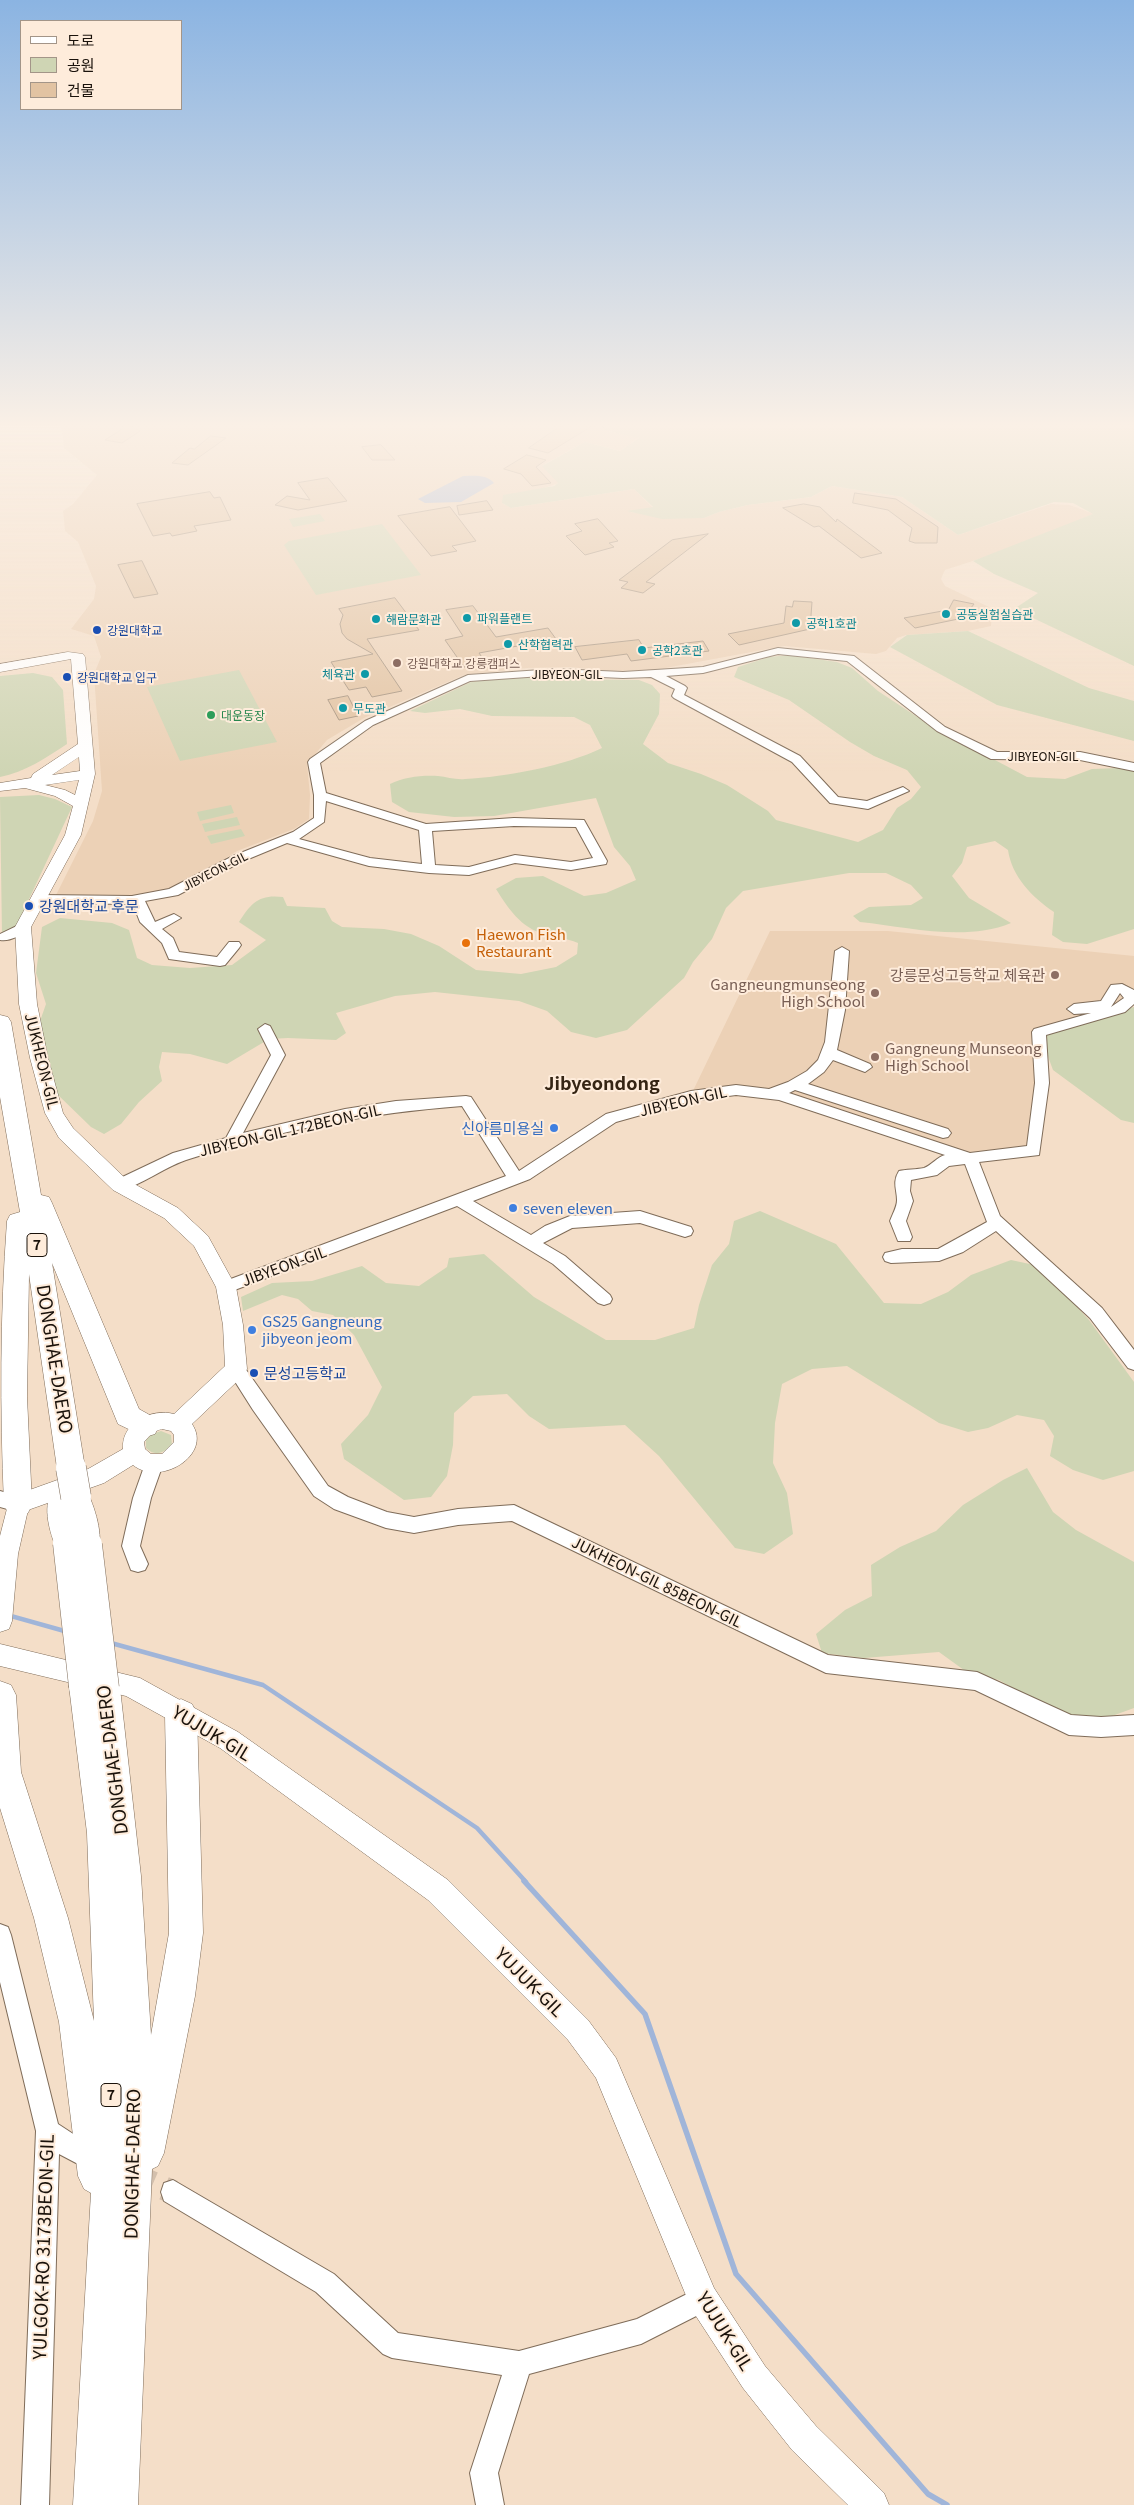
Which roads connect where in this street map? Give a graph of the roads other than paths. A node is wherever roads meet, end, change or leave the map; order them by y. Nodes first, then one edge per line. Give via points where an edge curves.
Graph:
1 (78, 651) junction
2 (0, 660) edge
3 (34, 662) junction
4 (0, 668) edge
5 (652, 673) junction
6 (78, 675) junction
7 (86, 745) junction
8 (1134, 767) edge
9 (88, 774) junction
10 (16, 784) junction
11 (0, 787) edge
12 (903, 791) dead end
13 (320, 795) junction
14 (81, 804) junction
15 (425, 828) junction
16 (285, 839) junction
17 (429, 869) junction
18 (39, 899) junction
19 (138, 899) junction
20 (174, 918) dead end
21 (23, 927) junction
22 (153, 928) junction
23 (5, 937) dead end
24 (234, 945) dead end
25 (842, 951) dead end
26 (1132, 997) edge
27 (1074, 1009) dead end
28 (0, 1022) edge
29 (265, 1028) dead end
30 (828, 1052) junction
31 (865, 1068) dead end
32 (797, 1086) junction
33 (769, 1094) junction
34 (0, 1099) edge
35 (942, 1132) dead end
36 (231, 1142) junction
37 (970, 1158) junction
38 (26, 1172) junction
39 (515, 1178) junction
40 (120, 1186) junction
41 (458, 1200) junction
42 (19, 1221) junction
43 (998, 1222) junction
44 (685, 1230) dead end
45 (904, 1237) dead end
46 (530, 1244) junction
47 (891, 1256) dead end
48 (226, 1287) junction
49 (604, 1299) dead end
50 (1134, 1363) edge
51 (236, 1369) junction
52 (178, 1424) junction
53 (145, 1426) junction
54 (134, 1453) junction
55 (7, 1463) edge
56 (154, 1464) junction
57 (64, 1472) junction
58 (9, 1501) edge
59 (138, 1564) dead end
60 (0, 1621) edge
61 (0, 1655) edge
62 (94, 1687) junction
63 (0, 1695) edge
64 (181, 1714) junction
65 (1134, 1725) edge
66 (0, 1935) edge
67 (48, 2131) junction
68 (78, 2152) dead end
69 (173, 2192) tunnel mouth
70 (133, 2215) junction
71 (107, 2266) junction
72 (703, 2299) junction
73 (519, 2364) junction
74 (36, 2505) edge
75 (94, 2505) edge
76 (118, 2505) edge
77 (490, 2505) edge
78 (872, 2505) edge

1 - 2 street
1 - 3 street
1 - 6 street
3 - 4 street
3 - 6 street via 57,665
5 - 8 street, JIBYEON-GIL via 703,670 778,651 850,658 941,729 995,756 1080,756
5 - 12 street via 682,688 678,696 796,758 834,800 868,805
5 - 13 street, JIBYEON-GIL via 623,676 556,672 468,678 369,723 314,762
6 - 7 street
7 - 9 street
7 - 10 street via 60,765
9 - 10 street
9 - 14 street
10 - 11 street
10 - 14 street via 53,791
13 - 15 street
13 - 16 street, JIBYEON-GIL via 320,819
14 - 18 street via 73,835
15 - 17 street
15 - 17 street via 514,822 580,823 601,860 570,866 515,859 469,871
16 - 17 street via 368,862
16 - 19 street, JIBYEON-GIL via 236,859 173,892
18 - 19 street, JIBYEON-GIL
18 - 21 street
19 - 22 street via 147,922
20 - 22 street
21 - 23 street
21 - 40 street, JUKHEON-GIL via 28,1004 54,1113 66,1133
22 - 24 street via 168,941 174,956 220,962
25 - 30 street via 833,1039
26 - 27 street via 1127,990 1116,988 1106,1004
26 - 37 street, JIBYEON-GIL via 1120,1009 1039,1032 1042,1083 1034,1151
28 - 38 main road, DONGHAE-DAERO / 7
29 - 36 street via 278,1055
30 - 31 street
30 - 32 street via 824,1063
32 - 33 street
32 - 35 street
33 - 37 street, JIBYEON-GIL
33 - 39 street, JIBYEON-GIL via 736,1090 691,1096 611,1118 525,1175
34 - 42 main road, DONGHAE-DAERO / 7
36 - 39 street, JIBYEON-GIL 172BEON-GIL via 354,1113 466,1101
36 - 40 street, JIBYEON-GIL 172BEON-GIL via 178,1157
37 - 43 street via 993,1219
37 - 45 street via 944,1162 929,1172 904,1175 902,1191 905,1201 898,1222
38 - 53 main road via 128,1416
38 - 57 main road, DONGHAE-DAERO / 7
39 - 41 street, JIBYEON-GIL
40 - 48 street, JUKHEON-GIL via 171,1213 201,1241
41 - 46 street
41 - 48 street, JIBYEON-GIL
42 - 55 main road
42 - 57 main road, DONGHAE-DAERO / 7
43 - 47 street via 945,1253 929,1257 902,1253
43 - 50 street via 1096,1313
44 - 46 street via 640,1218 570,1222
46 - 49 street via 559,1260
48 - 51 street, JUKHEON-GIL
51 - 52 street
51 - 65 street, JUKHEON-GIL 85BEON-GIL via 321,1491 341,1503 386,1520 414,1525 458,1517 514,1513 826,1664 977,1681 1069,1725
52 - 53 street via 162,1420
52 - 56 street via 186,1434 184,1448 172,1460
53 - 54 street via 133,1439
54 - 56 street via 138,1459
54 - 58 street via 96,1476
55 - 58 main road
56 - 59 street via 131,1546
57 - 62 main road, DONGHAE-DAERO / 7, bridge via 77,1544
58 - 60 street via 14,1528 6,1554
61 - 64 street, YUJUK-GIL via 132,1686
62 - 70 main road, DONGHAE-DAERO / 7 via 124,1852 134,2066
62 - 71 main road, DONGHAE-DAERO / 7 via 112,2012
63 - 71 main road via 5,1772 51,1918 77,2022
64 - 70 main road via 186,1933 178,1996
64 - 72 street, YUJUK-GIL via 229,1740 438,1890 578,2030 606,2068
66 - 67 street, YULGOK-RO 3173BEON-GIL
67 - 68 street
67 - 74 street, YULGOK-RO 3173BEON-GIL
69 - 73 street via 325,2284 392,2345
70 - 76 main road, DONGHAE-DAERO / 7
71 - 75 main road, DONGHAE-DAERO / 7
72 - 73 street via 641,2332
72 - 78 street, YUJUK-GIL via 754,2377 791,2422
73 - 77 street via 484,2473

